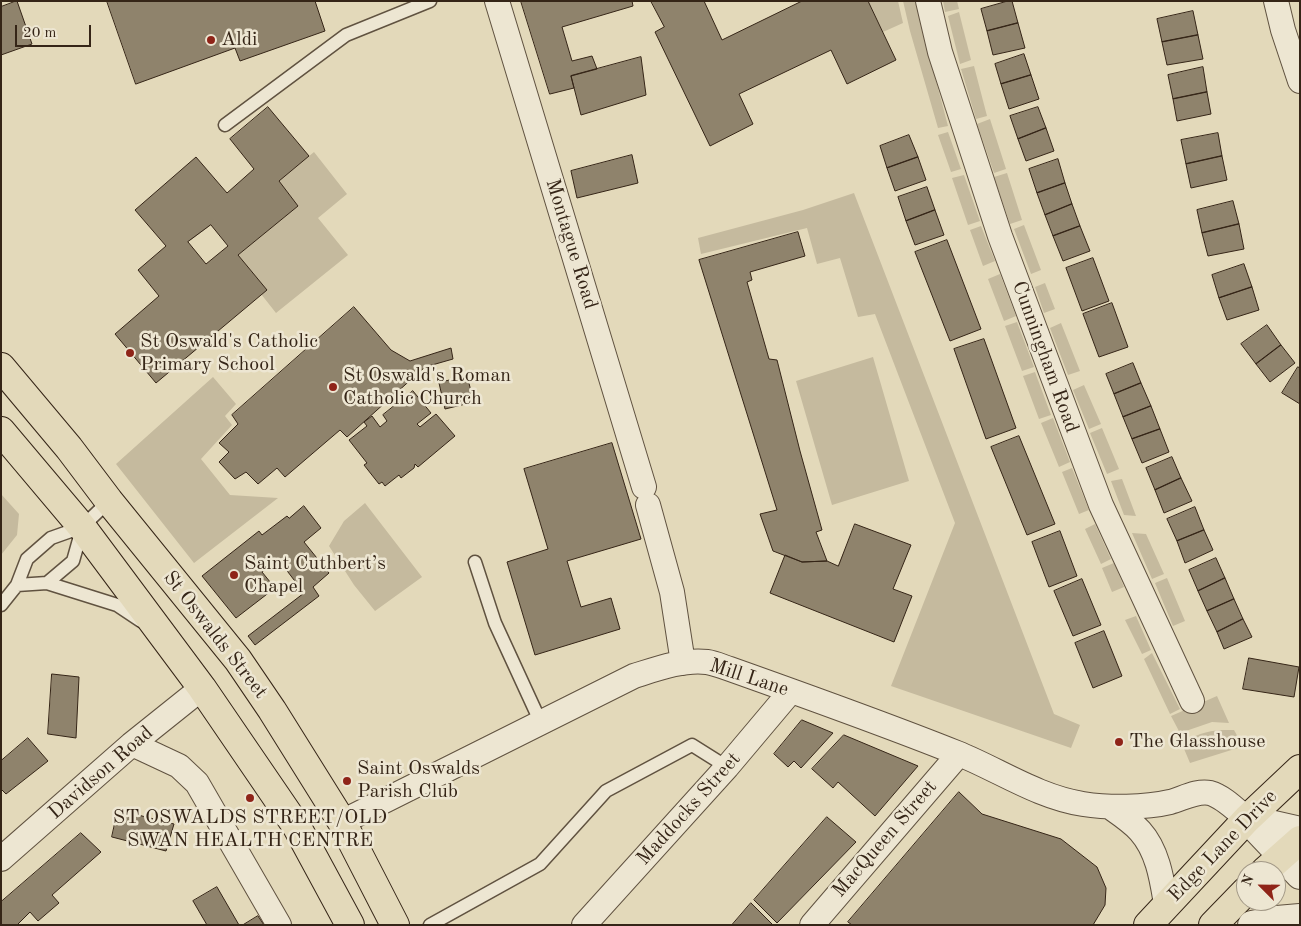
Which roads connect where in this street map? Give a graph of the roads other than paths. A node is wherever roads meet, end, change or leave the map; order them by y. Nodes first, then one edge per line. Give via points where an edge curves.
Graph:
1 (430, 1) edge
2 (497, 1) edge
3 (928, 1) edge
4 (1276, 1) edge
5 (1300, 81) edge
6 (225, 124) dead end
7 (1, 367) edge
8 (1, 432) edge
9 (109, 501) junction
10 (82, 527) junction
11 (474, 562) dead end
12 (47, 583) junction
13 (17, 585) junction
14 (1, 605) edge
15 (162, 634) junction
16 (683, 663) junction
17 (202, 688) junction
18 (791, 691) junction
19 (1192, 701) dead end
20 (541, 723) junction
21 (132, 744) junction
22 (959, 754) junction
23 (727, 767) junction
24 (1300, 769) edge
25 (1110, 806) junction
26 (1247, 819) junction
27 (342, 822) junction
28 (1300, 831) edge
29 (1, 859) edge
30 (1287, 861) edge
31 (1236, 901) edge
32 (1166, 904) junction
33 (1300, 918) edge
34 (279, 925) edge
35 (350, 925) edge
36 (395, 925) edge
37 (430, 925) edge
38 (584, 925) edge
39 (812, 925) edge
40 (1148, 925) edge
41 (1213, 925) edge
42 (1252, 925) edge

1 - 6 lane via 346,35
2 - 16 street, Montague Road via 646,496 672,592
3 - 19 street, Cunningham Road via 940,52 1000,236 1097,496
4 - 5 street
7 - 9 main road, St Oswalds Street
8 - 10 main road, St Oswalds Street
9 - 10 lane
9 - 27 main road, St Oswalds Street via 238,660
10 - 12 lane via 73,562
10 - 13 lane via 51,538 38,549 27,560
10 - 15 main road, St Oswalds Street
11 - 20 lane via 495,623
12 - 13 lane
12 - 15 lane via 117,605
13 - 14 lane
15 - 17 main road, St Oswalds Street
16 - 18 street, Mill Lane via 706,662
16 - 20 street, Mill Lane via 634,676
17 - 21 street, Davidson Road
17 - 35 main road, St Oswalds Street via 297,827
18 - 22 street, Mill Lane
18 - 23 street, Maddocks Street
20 - 27 street, Mill Lane
21 - 29 street, Davidson Road
21 - 34 street via 179,766 197,783
22 - 25 street, Mill Lane via 1052,797
22 - 39 street, MacQueen Street
23 - 37 lane via 692,746 684,750 606,792 540,864
23 - 38 street, Maddocks Street
24 - 26 main road, Edge Lane Drive
25 - 26 street, Mill Lane via 1150,805 1209,793 1223,799
25 - 32 street via 1141,831 1152,850
26 - 28 street
26 - 30 street
26 - 32 main road, Edge Lane Drive
27 - 36 main road, St Oswalds Street
31 - 41 main road
32 - 40 main road, Edge Lane Drive
33 - 42 street

